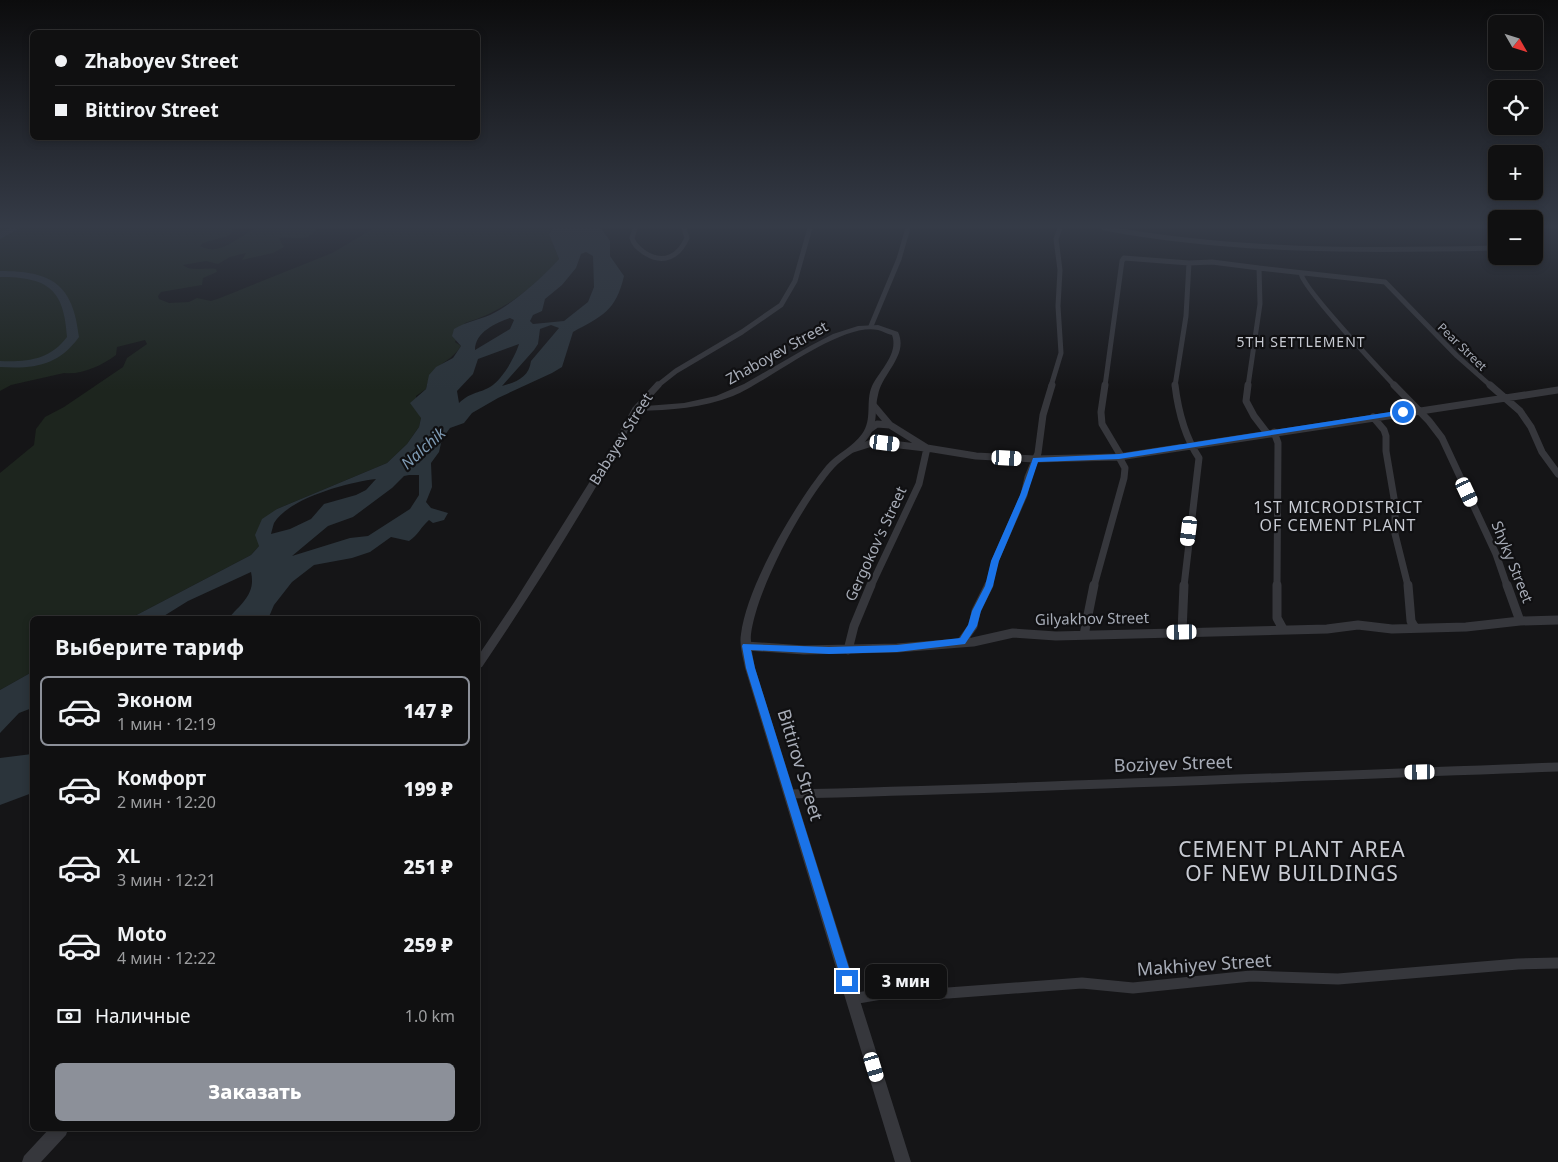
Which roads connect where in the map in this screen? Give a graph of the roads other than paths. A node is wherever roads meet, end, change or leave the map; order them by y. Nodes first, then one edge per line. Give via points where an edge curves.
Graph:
1 (793, 282) edge
2 (889, 282) edge
3 (1059, 282) edge
4 (1119, 282) edge
5 (1188, 282) edge
6 (1260, 282) edge
7 (1305, 282) edge
8 (1384, 282) edge
9 (871, 326) junction
10 (1558, 390) edge
11 (1504, 398) junction
12 (874, 406) junction
13 (636, 408) junction
14 (1418, 410) junction
15 (1373, 417) junction
16 (893, 426) junction
17 (869, 431) junction
18 (1270, 433) junction
19 (875, 442) junction
20 (885, 443) junction
21 (1192, 445) junction
22 (927, 448) junction
23 (847, 451) junction
24 (1120, 456) junction
25 (1035, 459) junction
26 (1558, 474) edge
27 (1558, 620) edge
28 (1520, 621) junction
29 (1415, 628) junction
30 (1283, 629) junction
31 (1182, 632) junction
32 (1084, 635) junction
33 (962, 641) junction
34 (746, 646) junction
35 (848, 650) junction
36 (480, 661) edge
37 (1558, 767) edge
38 (789, 794) junction
39 (1558, 963) edge
40 (852, 999) junction
41 (58, 1131) edge
42 (30, 1162) edge
43 (903, 1162) edge

1 - 13 street, Babayev Street via 786,299 744,331 667,376
2 - 9 street
3 - 25 street via 1061,352
4 - 24 street, Pear Street via 1101,412 1106,432
5 - 21 street via 1175,384 1177,403
6 - 18 street via 1246,401 1254,416
7 - 14 street
8 - 11 street, Pear Street
9 - 12 street via 891,330 898,337 890,364 874,391
9 - 13 street, Zhaboyev Street via 848,331 819,344 730,395 672,407
10 - 11 street
11 - 14 street
11 - 26 street, Pear Street via 1520,411
12 - 16 street
12 - 17 street
13 - 36 street, Babayev Street via 613,451
14 - 15 street
14 - 28 street, Shyky Street via 1442,438 1496,554
15 - 18 street
15 - 29 street via 1386,436 1395,504 1395,534
16 - 17 street via 877,424
16 - 20 street via 898,433 897,438
16 - 22 street
17 - 19 street
17 - 23 street, Bittirov Street
18 - 21 street
18 - 30 street via 1278,443 1277,618
19 - 20 street
19 - 23 street
20 - 22 street
21 - 24 street
21 - 31 street via 1199,464 1186,557 1180,621
22 - 25 street via 976,456
22 - 35 street, Gergokov's Street via 919,484 871,585
23 - 34 street, Bittirov Street via 813,490 777,554 751,615
24 - 25 street
24 - 32 street via 1125,468 1124,478 1094,581
25 - 33 street via 1024,495 995,561 989,586
27 - 28 street, Gilyakhov Street
28 - 29 street, Gilyakhov Street
29 - 30 street, Gilyakhov Street via 1358,625
30 - 31 street, Gilyakhov Street
31 - 32 street, Gilyakhov Street
32 - 33 street, Gilyakhov Street via 1013,633 973,642
33 - 35 street, Gilyakhov Street
34 - 35 street, Gilyakhov Street
34 - 38 street, Bittirov Street
37 - 38 street, Boziyev Street
38 - 40 street, Bittirov Street
39 - 40 street, Makhiyev Street via 1338,979 1251,976 1133,988 1082,983 948,993 887,993
40 - 43 street, Bittirov Street
41 - 42 street

